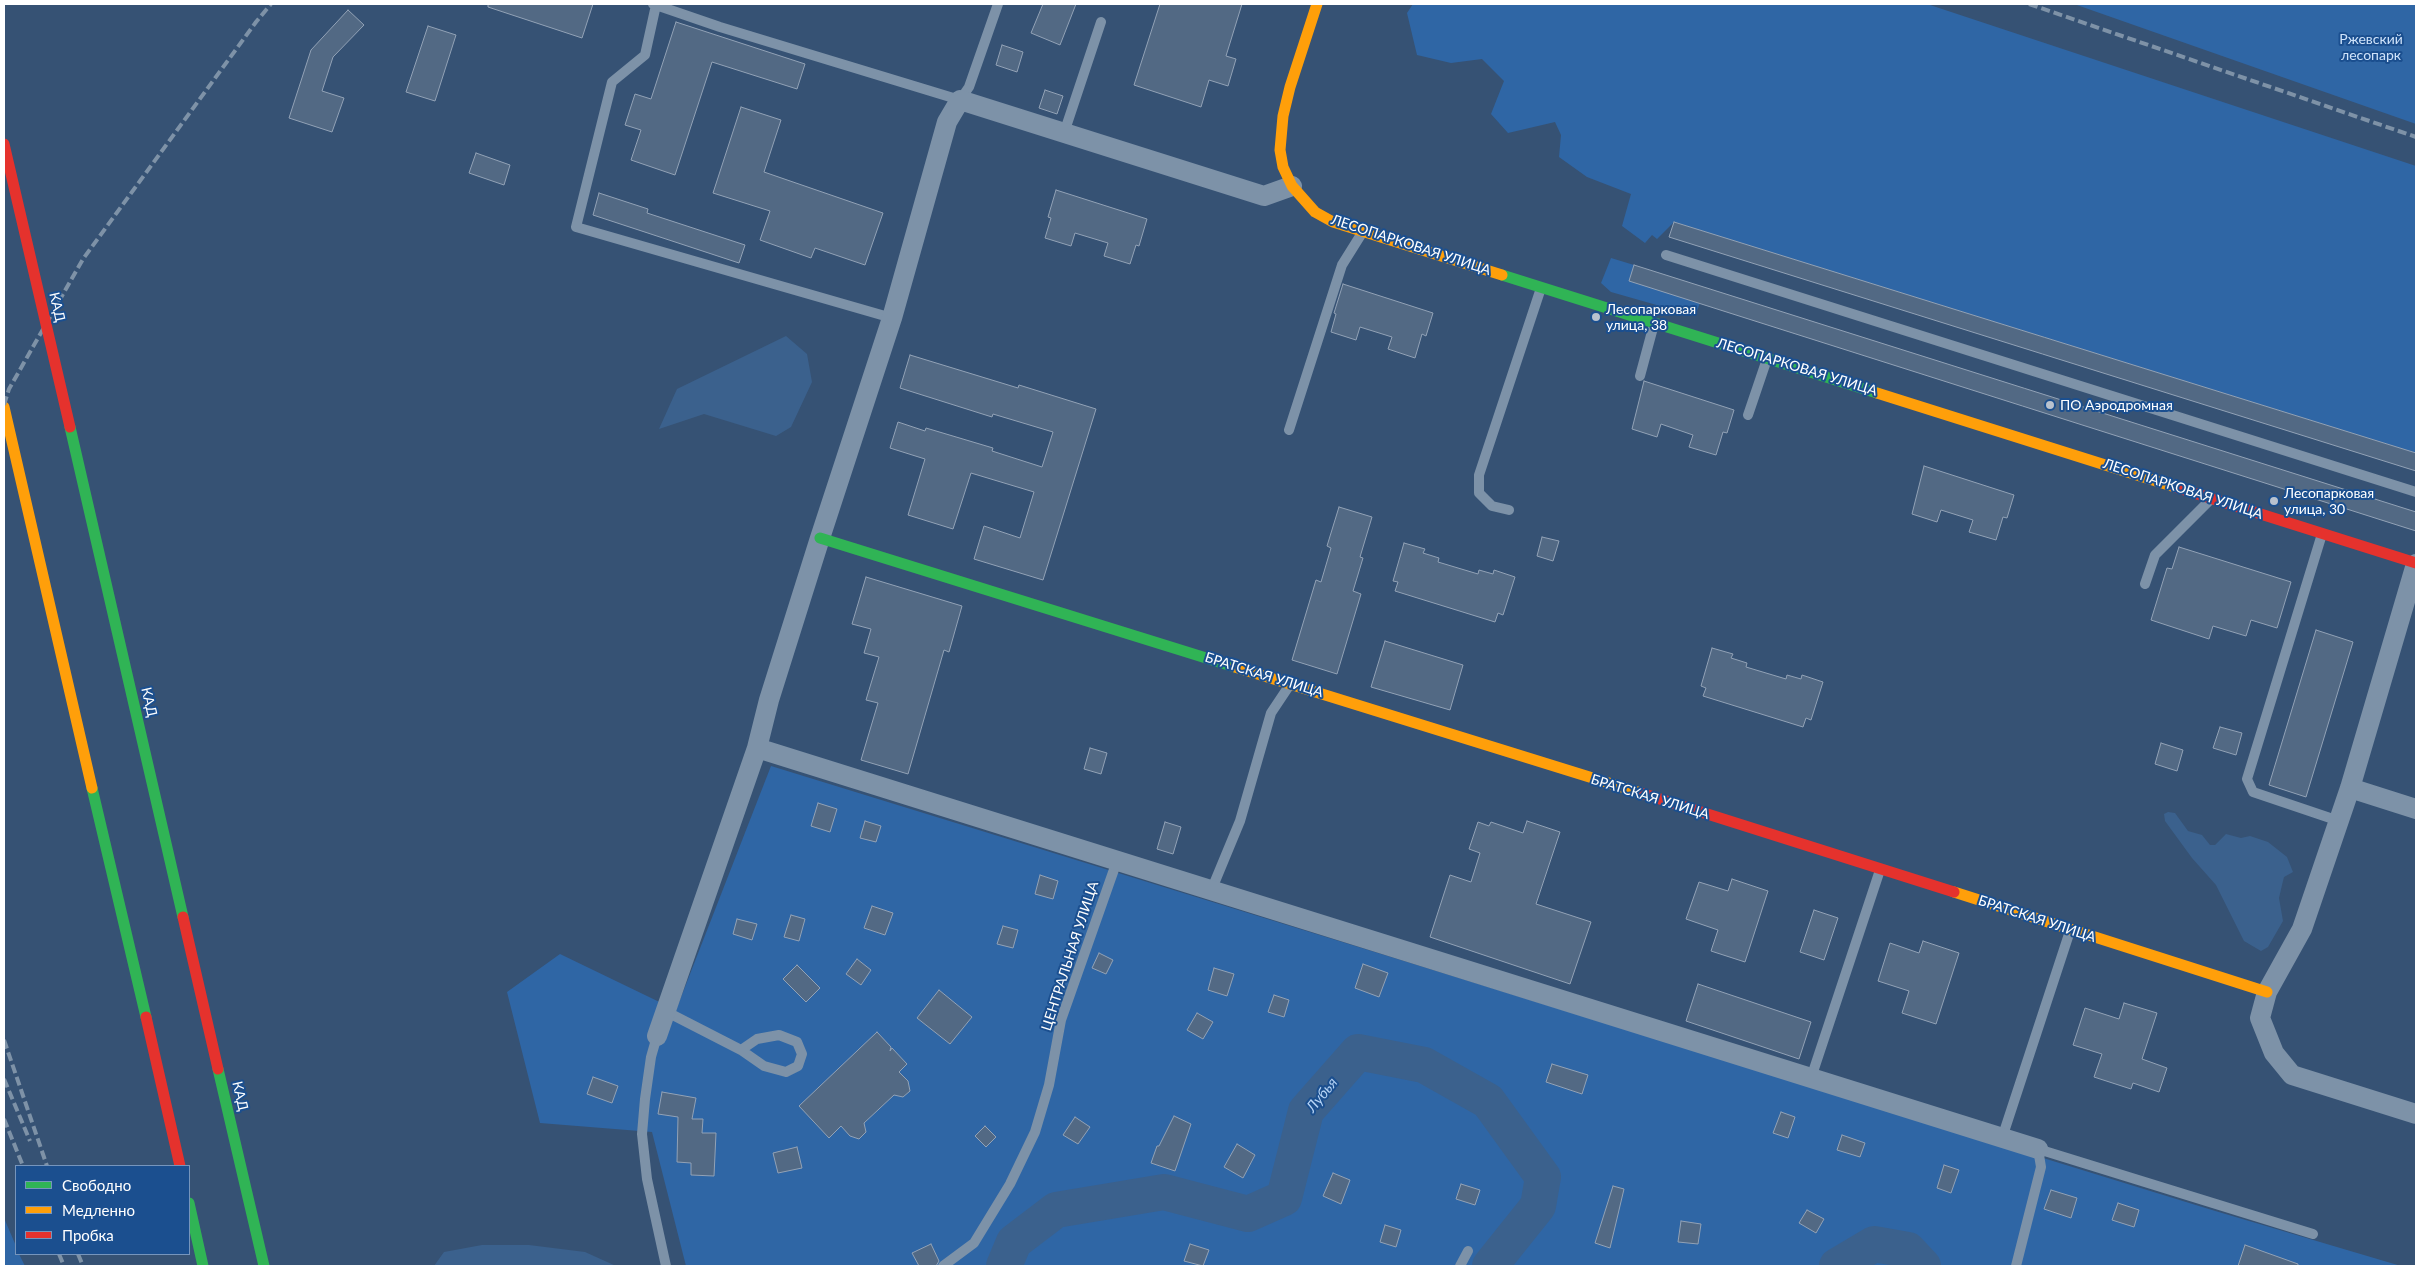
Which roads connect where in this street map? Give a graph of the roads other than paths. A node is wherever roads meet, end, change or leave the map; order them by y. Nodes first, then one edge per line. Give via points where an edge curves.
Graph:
1 (655, 4) edge
2 (998, 4) edge
3 (1317, 4) edge
4 (1101, 22) dead end
5 (960, 100) junction
6 (1064, 133) junction
7 (4, 144) edge
8 (1292, 186) junction
9 (1362, 231) junction
10 (1666, 256) dead end
11 (1542, 287) junction
12 (892, 318) junction
13 (1655, 323) junction
14 (1768, 358) junction
15 (1640, 376) dead end
16 (4, 407) edge
17 (1748, 415) dead end
18 (1289, 430) dead end
19 (2416, 492) edge
20 (2211, 498) junction
21 (1509, 510) dead end
22 (2322, 533) junction
23 (820, 538) junction
24 (2416, 563) edge
25 (2145, 584) dead end
26 (1290, 683) junction
27 (757, 748) junction
28 (2350, 788) junction
29 (2416, 809) edge
30 (2339, 822) junction
31 (1116, 861) junction
32 (1880, 869) junction
33 (1211, 890) junction
34 (2070, 930) junction
35 (2267, 992) junction
36 (665, 1012) junction
37 (657, 1036) joint
38 (741, 1050) junction
39 (1811, 1078) junction
40 (2416, 1114) edge
41 (2002, 1138) junction
42 (2038, 1149) junction
43 (180, 1165) edge
44 (190, 1208) edge
45 (2313, 1234) dead end
46 (1468, 1251) dead end
47 (203, 1266) edge
48 (264, 1266) edge
49 (666, 1266) edge
50 (943, 1266) edge
51 (1460, 1266) edge
52 (2016, 1266) edge

1 - 5 lane
1 - 12 lane via 645,55 612,82 576,227
2 - 5 lane via 969,87
3 - 8 main road, ЛЕСОПАРКОВАЯ УЛИЦА via 1283,116 1280,150 1283,167
4 - 6 lane
5 - 6 street
5 - 12 street via 947,122
6 - 8 street via 1264,196
7 - 48 main road, КАД, bridge
8 - 9 main road, ЛЕСОПАРКОВАЯ УЛИЦА via 1315,212 1333,222
9 - 11 main road, ЛЕСОПАРКОВАЯ УЛИЦА
9 - 18 lane via 1342,265
10 - 19 lane
11 - 13 main road, ЛЕСОПАРКОВАЯ УЛИЦА
11 - 21 lane via 1480,474 1479,493 1492,506
12 - 23 street
13 - 14 main road, ЛЕСОПАРКОВАЯ УЛИЦА
13 - 15 lane
14 - 17 lane
14 - 20 main road, ЛЕСОПАРКОВАЯ УЛИЦА
16 - 43 main road
20 - 22 main road, ЛЕСОПАРКОВАЯ УЛИЦА
20 - 25 lane via 2155,555
22 - 24 main road, ЛЕСОПАРКОВАЯ УЛИЦА
22 - 30 lane via 2246,779 2253,792
23 - 26 main road, БРАТСКАЯ УЛИЦА
23 - 27 street
24 - 28 street
26 - 32 main road, БРАТСКАЯ УЛИЦА
26 - 33 lane via 1271,713 1240,821
27 - 31 street
27 - 36 street
28 - 29 street
28 - 30 street
30 - 35 street via 2302,929
31 - 33 street
31 - 50 lane, ЦЕНТРАЛЬНАЯ УЛИЦА via 1061,1020 1049,1085 1035,1132 1010,1184 974,1243
32 - 34 main road, БРАТСКАЯ УЛИЦА
32 - 39 lane
33 - 39 street
34 - 35 main road, БРАТСКАЯ УЛИЦА
34 - 41 lane
35 - 40 street via 2260,1018 2274,1053 2292,1076
36 - 37 street
36 - 38 lane
37 - 49 lane via 651,1058 642,1134 647,1179
38 - 38 lane via 764,1066 786,1072 798,1066 802,1054 797,1042 779,1035 757,1039
39 - 41 street
41 - 42 street
42 - 45 lane
42 - 52 lane via 2041,1167
44 - 47 main road
46 - 51 lane

